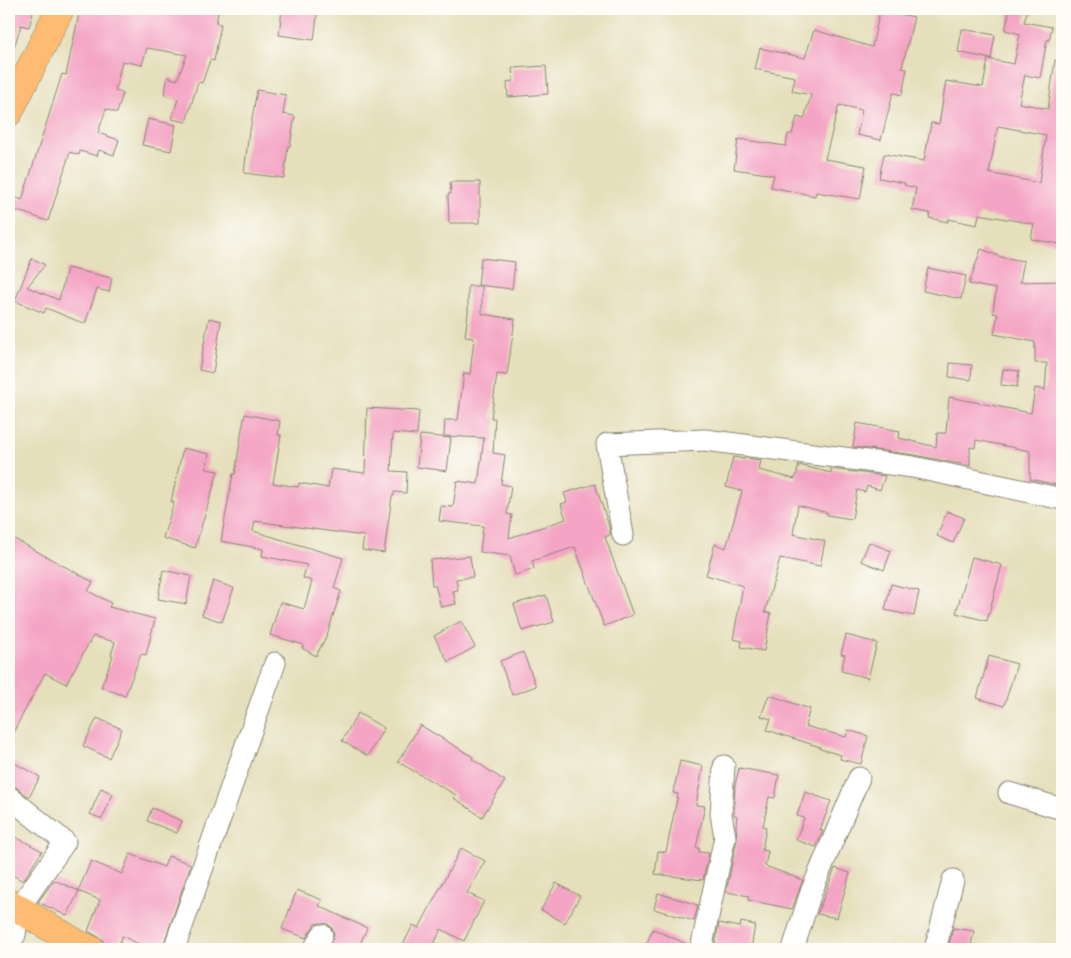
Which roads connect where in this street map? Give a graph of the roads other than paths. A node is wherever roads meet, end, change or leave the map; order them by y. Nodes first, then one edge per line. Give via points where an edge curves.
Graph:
1 (60, 9) edge
2 (9, 112) edge
3 (1062, 499) edge
4 (622, 535) dead end
5 (275, 663) dead end
6 (724, 766) dead end
7 (859, 778) dead end
8 (1009, 793) dead end
9 (9, 797) edge
10 (1062, 809) edge
11 (953, 880) dead end
12 (14, 906) edge
13 (9, 942) edge
14 (79, 947) edge
15 (174, 949) edge
16 (701, 949) edge
17 (794, 949) edge
18 (935, 949) edge

1 - 2 main road
3 - 4 street via 913,467 705,440 607,444
5 - 15 street
6 - 16 street via 721,814 725,837
7 - 17 street via 811,892
8 - 10 street
9 - 12 street via 65,842
11 - 18 street
12 - 13 street via 15,935
12 - 14 main road

